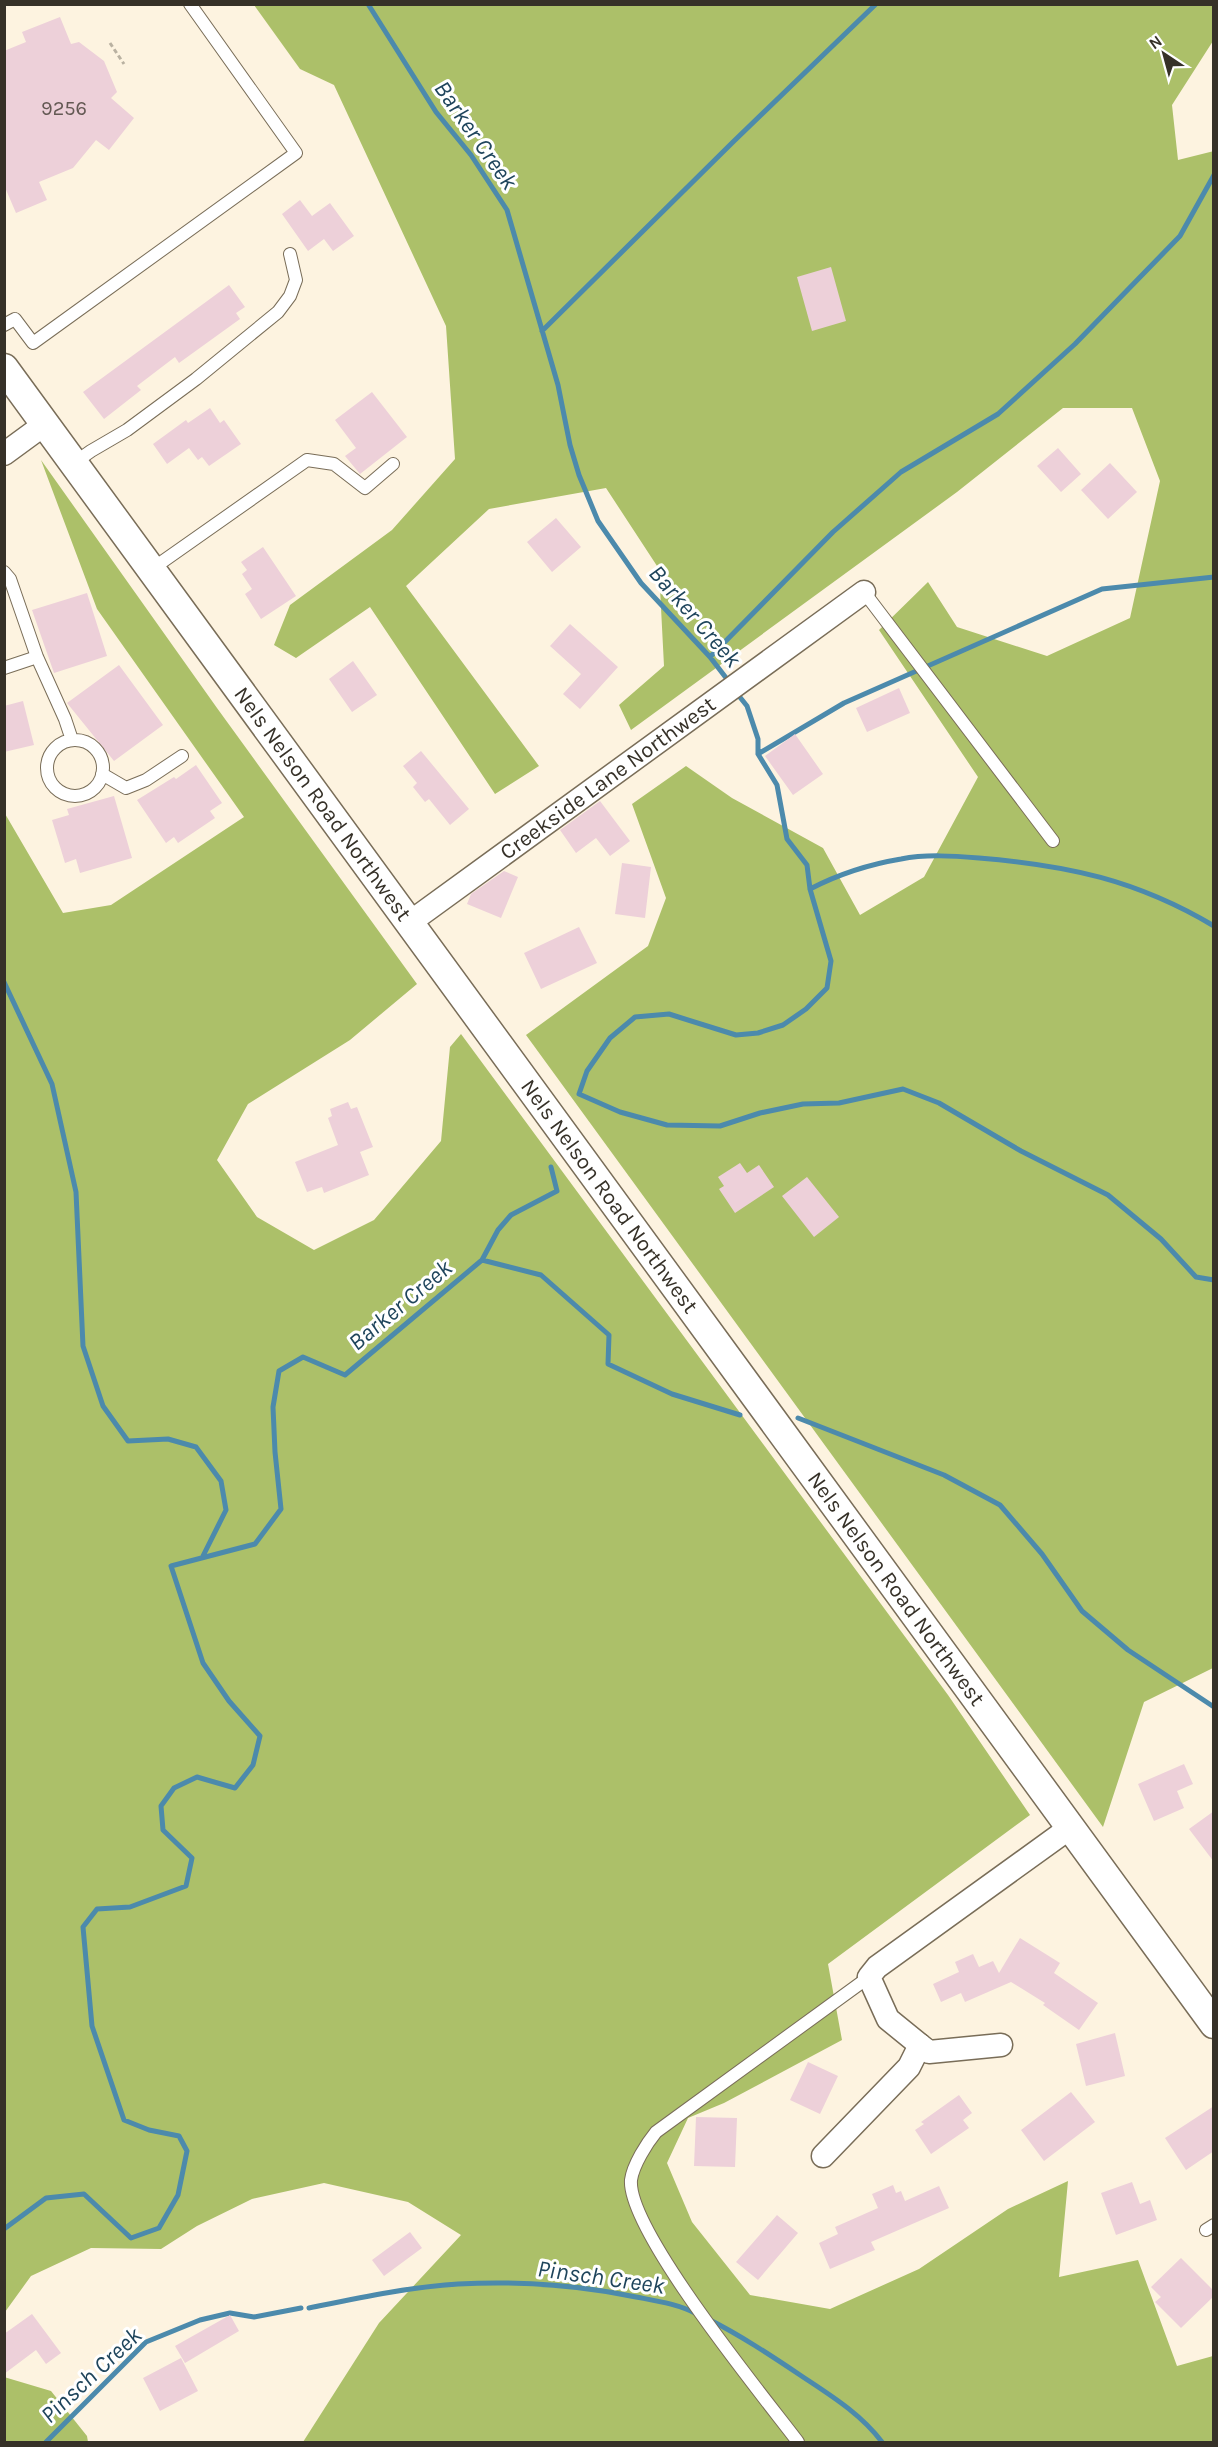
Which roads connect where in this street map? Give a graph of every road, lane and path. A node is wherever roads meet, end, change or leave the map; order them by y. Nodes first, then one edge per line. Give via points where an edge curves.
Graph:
1 (190, 4) edge
2 (110, 43) dead end
3 (124, 64) dead end
4 (290, 255) dead end
5 (4, 326) edge
6 (4, 368) edge
7 (45, 424) junction
8 (4, 454) edge
9 (74, 463) junction
10 (393, 464) dead end
11 (152, 569) junction
12 (4, 572) edge
13 (864, 592) joint
14 (37, 657) junction
15 (4, 668) edge
16 (72, 740) junction
17 (182, 756) dead end
18 (102, 774) junction
19 (1053, 841) dead end
20 (409, 922) junction
21 (1071, 1827) junction
22 (869, 1977) junction
23 (1214, 2024) edge
24 (1001, 2044) dead end
25 (925, 2049) junction
26 (824, 2156) dead end
27 (798, 2442) edge

1 - 5 lane via 296,153 33,343 15,319
2 - 3 path
4 - 9 lane via 296,280 278,312 128,430
6 - 7 street, Nels Nelson Road Northwest
7 - 8 street
7 - 9 street, Nels Nelson Road Northwest
9 - 11 street, Nels Nelson Road Northwest
10 - 11 lane via 365,488 334,464 307,460
11 - 20 street, Nels Nelson Road Northwest
12 - 14 lane via 10,579
13 - 19 lane
13 - 20 street, Creekside Lane Northwest
14 - 15 lane
14 - 16 lane
16 - 18 lane via 81,740 96,749 103,765
16 - 18 lane via 55,747 50,755 47,774 57,790 74,796 83,794 92,790
17 - 18 lane via 126,788
20 - 21 street, Nels Nelson Road Northwest
21 - 22 street via 877,1967
21 - 23 street, Nels Nelson Road Northwest
22 - 25 street via 888,2019
22 - 27 lane via 656,2132 645,2145 631,2181 639,2216 674,2275
24 - 25 street
25 - 26 street

